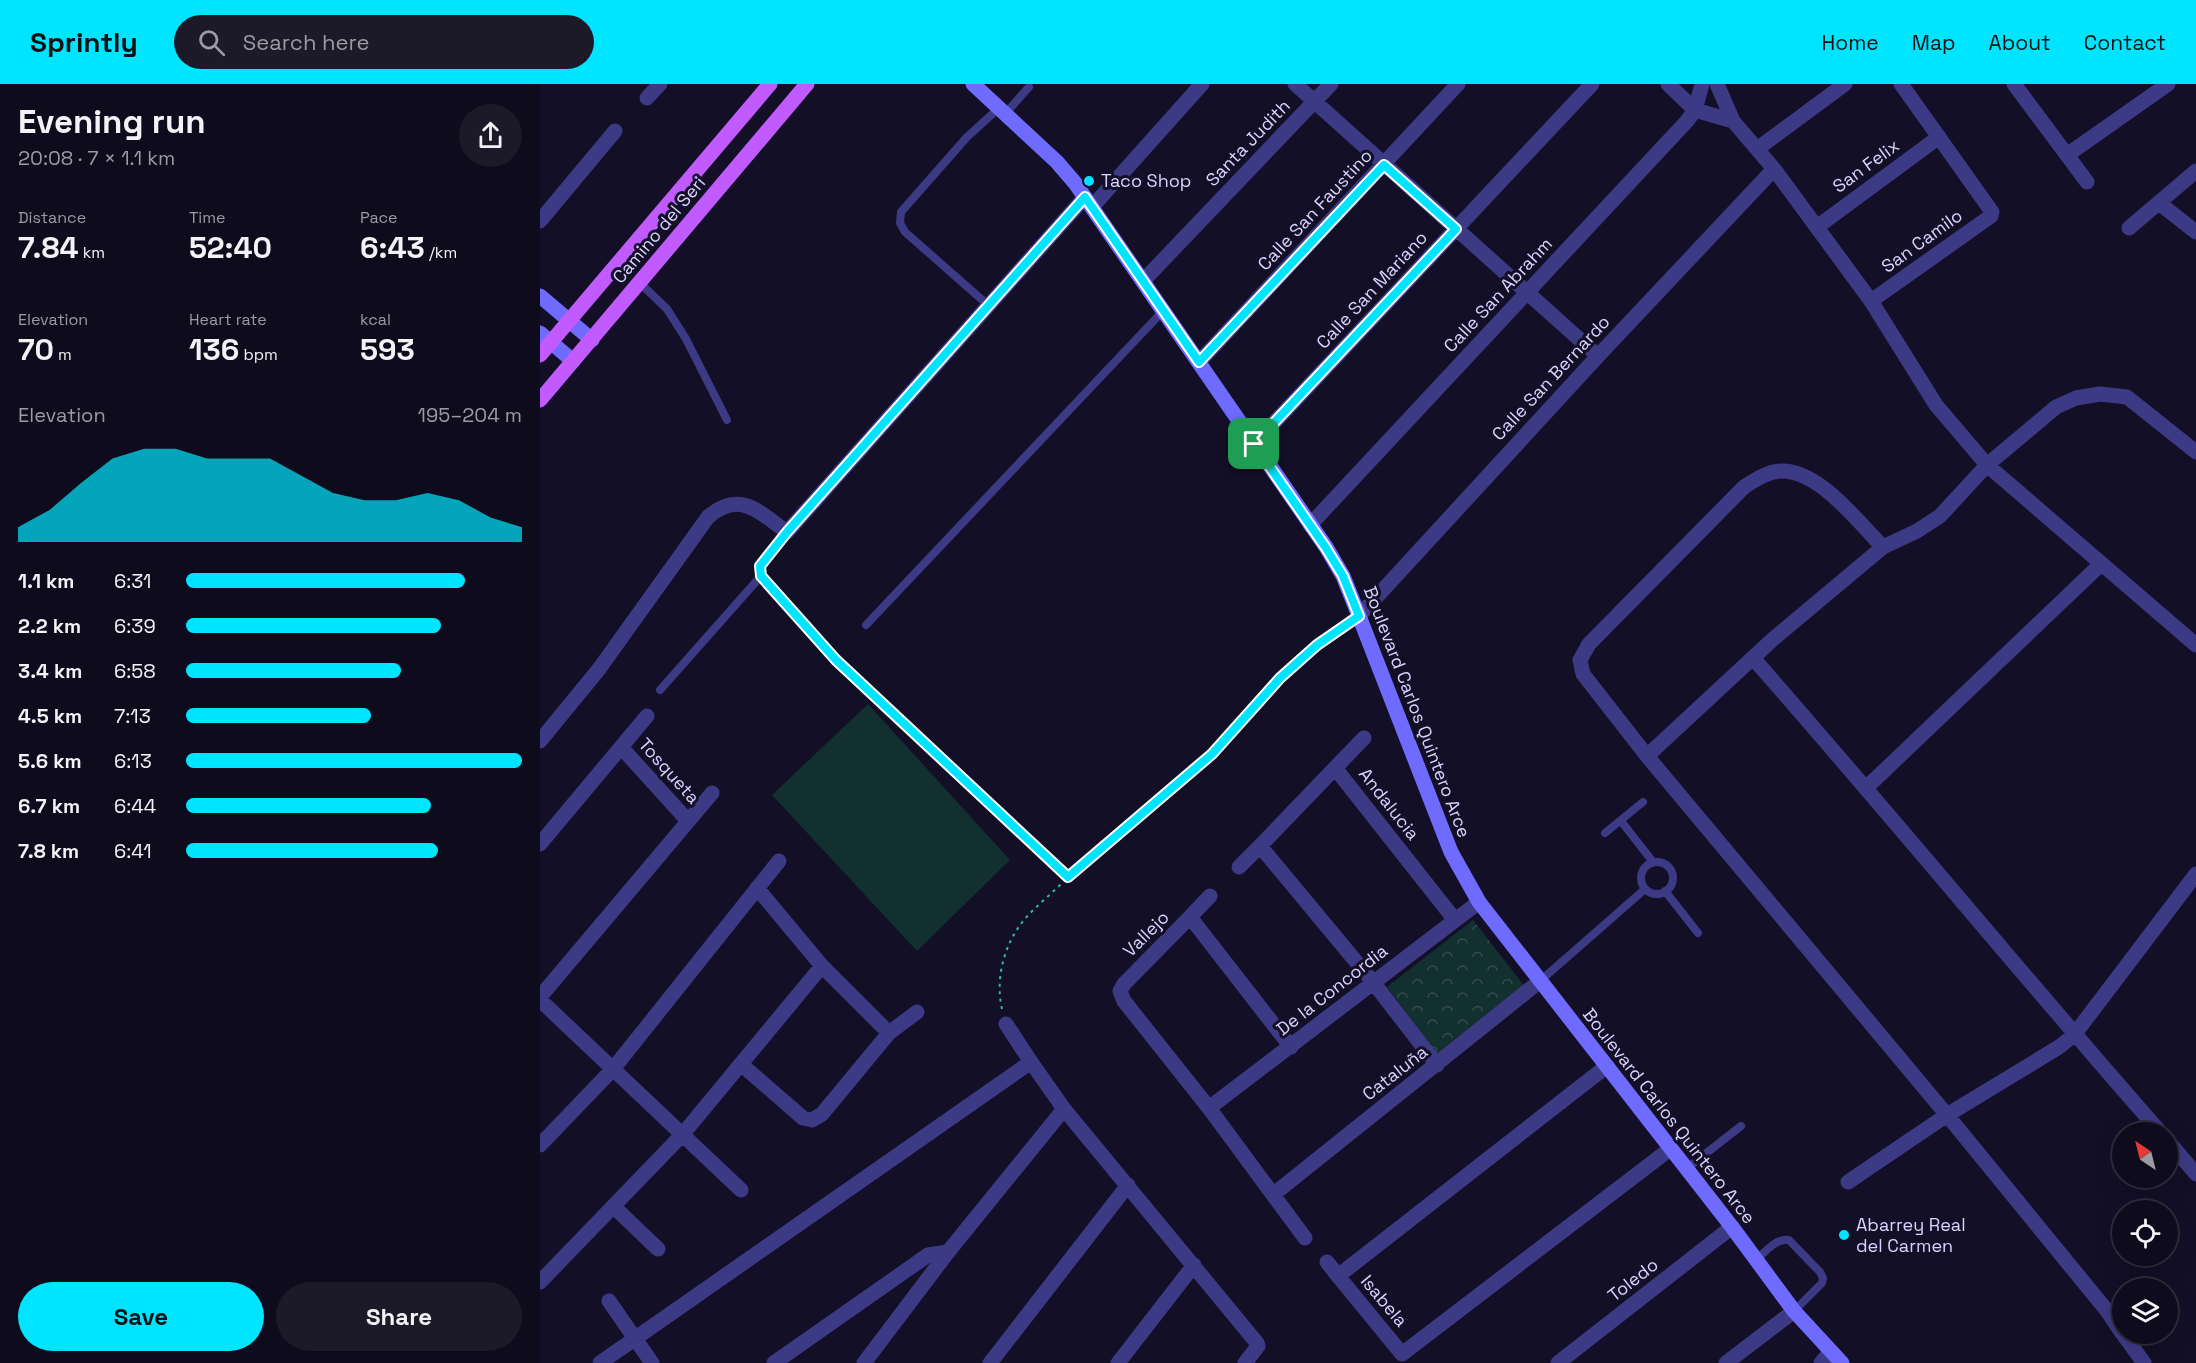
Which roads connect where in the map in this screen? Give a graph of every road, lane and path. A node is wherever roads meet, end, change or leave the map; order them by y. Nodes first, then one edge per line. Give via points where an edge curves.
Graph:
1 (660, 84) edge
2 (770, 84) edge
3 (807, 84) edge
4 (973, 84) edge
5 (1202, 84) edge
6 (1294, 84) edge
7 (1331, 84) edge
8 (1458, 84) edge
9 (1592, 84) edge
10 (1668, 84) edge
11 (1702, 84) edge
12 (1717, 84) edge
13 (1845, 84) edge
14 (1901, 84) edge
15 (2014, 84) edge
16 (2168, 84) edge
17 (1029, 87) dead end
18 (647, 98) dead end
19 (1314, 102) junction
20 (1695, 110) junction
21 (1002, 111) junction
22 (1733, 121) junction
23 (615, 131) dead end
24 (1939, 137) junction
25 (1757, 149) junction
26 (2067, 155) junction
27 (1384, 165) junction
28 (1774, 169) junction
29 (2196, 171) edge
30 (2087, 182) dead end
31 (1088, 202) junction
32 (2159, 203) junction
33 (540, 221) edge
34 (1816, 227) junction
35 (2129, 228) dead end
36 (1456, 229) junction
37 (2196, 232) edge
38 (1143, 281) junction
39 (640, 283) junction
40 (1527, 293) junction
41 (540, 296) edge
42 (1871, 302) junction
43 (988, 305) junction
44 (1164, 310) junction
45 (569, 321) junction
46 (545, 338) edge
47 (592, 340) junction
48 (540, 355) edge
49 (1598, 356) junction
50 (573, 361) junction
51 (1199, 362) junction
52 (540, 400) edge
53 (727, 420) dead end
54 (1254, 444) junction
55 (2196, 452) edge
56 (1987, 465) junction
57 (1310, 525) junction
58 (787, 532) junction
59 (1883, 547) junction
60 (2101, 564) junction
61 (761, 576) junction
62 (1359, 616) junction
63 (866, 626) dead end
64 (2196, 645) edge
65 (1753, 658) junction
66 (660, 690) dead end
67 (647, 716) dead end
68 (1364, 738) dead end
69 (540, 741) edge
70 (621, 747) junction
71 (1647, 756) junction
72 (1335, 768) junction
73 (1867, 787) junction
74 (712, 793) dead end
75 (1643, 802) dead end
76 (688, 821) junction
77 (1621, 821) junction
78 (1605, 833) dead end
79 (540, 844) edge
80 (1260, 846) junction
81 (779, 861) dead end
82 (1653, 862) junction
83 (1239, 867) dead end
84 (2196, 874) edge
85 (1068, 877) junction
86 (757, 888) junction
87 (1645, 889) junction
88 (1665, 891) junction
89 (1210, 896) dead end
90 (1479, 902) junction
91 (1190, 917) junction
92 (1455, 920) junction
93 (1698, 933) dead end
94 (822, 966) junction
95 (1540, 981) junction
96 (1373, 982) junction
97 (540, 998) edge
98 (917, 1012) dead end
99 (1006, 1024) joint
100 (889, 1033) junction
101 (2074, 1035) junction
102 (1291, 1047) junction
103 (1031, 1062) junction
104 (742, 1065) junction
105 (1437, 1065) junction
106 (1607, 1066) junction
107 (613, 1069) junction
108 (1209, 1108) junction
109 (1064, 1109) junction
110 (1947, 1115) junction
111 (2151, 1122) edge
112 (1741, 1126) dead end
113 (682, 1135) junction
114 (540, 1145) edge
115 (1670, 1149) junction
116 (2178, 1153) edge
117 (1686, 1169) junction
118 (2196, 1174) edge
119 (1848, 1182) dead end
120 (1128, 1185) junction
121 (741, 1190) dead end
122 (1274, 1194) junction
123 (614, 1207) junction
124 (1732, 1227) junction
125 (1305, 1238) dead end
126 (658, 1249) dead end
127 (948, 1252) junction
128 (1756, 1260) junction
129 (1326, 1262) dead end
130 (1194, 1264) junction
131 (1338, 1276) junction
132 (540, 1282) edge
133 (609, 1301) dead end
134 (1794, 1311) junction
135 (2112, 1318) edge
136 (635, 1338) junction
137 (2131, 1344) edge
138 (1826, 1357) edge
139 (1405, 1358) edge
140 (600, 1363) edge
141 (652, 1363) edge
142 (774, 1363) edge
143 (864, 1363) edge
144 (990, 1363) edge
145 (1119, 1363) edge
146 (1245, 1363) edge
147 (1558, 1363) edge
148 (1726, 1363) edge
149 (1842, 1363) edge
150 (2144, 1363) edge

1 - 18 street
2 - 45 main road, Camino del Seri
3 - 39 main road, Camino del Seri
4 - 21 street, Boulevard Carlos Quintero Arce
5 - 31 street
6 - 19 street
7 - 19 street, Santa Judith
8 - 27 street, Calle San Faustino
9 - 36 street, Calle San Mariano
10 - 20 street
11 - 20 street, Calle San Abrahm
12 - 22 street
13 - 25 street
14 - 24 street
15 - 26 street
16 - 26 street
17 - 21 lane
19 - 27 street
19 - 38 street, Santa Judith
20 - 22 street
20 - 40 street, Calle San Abrahm
21 - 31 street, Boulevard Carlos Quintero Arce via 1057,162
21 - 43 lane via 967,136 901,213 900,223 905,232
22 - 25 street
23 - 33 street
24 - 34 street, San Felix
24 - 42 street, San Camilo via 1991,210 1991,216
25 - 28 street
26 - 30 street
27 - 36 street
27 - 51 street, Calle San Faustino
28 - 34 street
28 - 49 street, Calle San Bernardo
29 - 32 street
31 - 38 street, Boulevard Carlos Quintero Arce
31 - 43 street
32 - 35 street
32 - 37 street
34 - 42 street
36 - 40 street
36 - 54 street, Calle San Mariano
38 - 44 street, Boulevard Carlos Quintero Arce
39 - 47 main road, Camino del Seri
39 - 53 lane via 667,309
40 - 49 street
40 - 57 street, Calle San Abrahm
41 - 45 street
42 - 56 street via 1936,405
43 - 58 street
44 - 51 street, Boulevard Carlos Quintero Arce
44 - 63 lane
45 - 46 main road, Camino del Seri
45 - 47 street
46 - 48 main road, Camino del Seri
46 - 50 street
47 - 50 main road, Camino del Seri
49 - 62 street, Calle San Bernardo
50 - 52 main road, Camino del Seri
51 - 54 street, Boulevard Carlos Quintero Arce
54 - 57 street, Boulevard Carlos Quintero Arce
55 - 56 street via 2127,397 2100,394 2056,407
56 - 59 street via 1940,516
56 - 60 street
57 - 62 street, Boulevard Carlos Quintero Arce via 1343,576
58 - 61 lane via 760,566
58 - 69 street via 749,505 738,503 717,509 599,669
59 - 65 street
59 - 71 street via 1824,487 1800,474 1781,471 1744,487 1589,644 1580,660 1583,674
60 - 64 street
60 - 73 street
61 - 66 lane
61 - 85 lane via 836,660
62 - 85 path via 1317,645 1280,678 1212,754
62 - 90 street, Boulevard Carlos Quintero Arce via 1450,852
65 - 71 street
65 - 73 street
67 - 70 street
68 - 72 street
70 - 76 street, Tosqueta
70 - 79 street
71 - 110 street
72 - 80 street, Andalucia
72 - 92 street, Andalucia
73 - 101 street
74 - 76 street
75 - 77 lane
76 - 97 street
77 - 78 lane
77 - 82 lane
80 - 83 street, Andalucia
80 - 96 street
81 - 86 street
82 - 87 lane via 1642,873
82 - 88 lane via 1664,864 1672,872 1672,883
84 - 101 street
85 - 99 path via 1024,920 1011,939 999,977
86 - 94 street
86 - 107 street
87 - 88 lane via 1655,894
87 - 95 lane
88 - 93 lane
89 - 91 street
90 - 92 street, De la Concordia
90 - 95 street, Boulevard Carlos Quintero Arce
91 - 102 street, Vallejo
91 - 108 street, Vallejo via 1124,984 1120,995
92 - 96 street, De la Concordia
94 - 100 street
94 - 104 street
95 - 105 street, Cataluña
95 - 106 street, Boulevard Carlos Quintero Arce
96 - 102 street, De la Concordia
96 - 105 street
97 - 107 street
98 - 100 street
99 - 103 street
100 - 104 street via 822,1114 812,1120 803,1118
101 - 110 street
101 - 111 street
102 - 108 street, De la Concordia
103 - 109 street
103 - 136 street
104 - 113 street
105 - 122 street, Cataluña
106 - 115 street, Boulevard Carlos Quintero Arce
106 - 131 street, Isabela
107 - 113 street
107 - 114 street
108 - 122 street
109 - 120 street
109 - 127 street
110 - 119 street
110 - 135 street
112 - 117 lane
113 - 121 street
113 - 123 street
115 - 117 street, Boulevard Carlos Quintero Arce
115 - 139 street, Isabela
116 - 118 street
117 - 124 street, Boulevard Carlos Quintero Arce
120 - 130 street
120 - 144 street
122 - 125 street
123 - 126 street
123 - 132 street
124 - 128 street, Boulevard Carlos Quintero Arce
124 - 147 street, Toledo
127 - 142 street via 928,1255
127 - 143 street
128 - 134 street, Boulevard Carlos Quintero Arce
128 - 134 lane via 1775,1243 1789,1240 1820,1272 1822,1283
129 - 131 street
130 - 145 street
130 - 146 street via 1257,1343
131 - 139 street, Isabela
133 - 136 street
134 - 138 street, Boulevard Carlos Quintero Arce
134 - 148 street
136 - 140 street
136 - 141 street
137 - 150 street
138 - 149 street, Boulevard Carlos Quintero Arce

